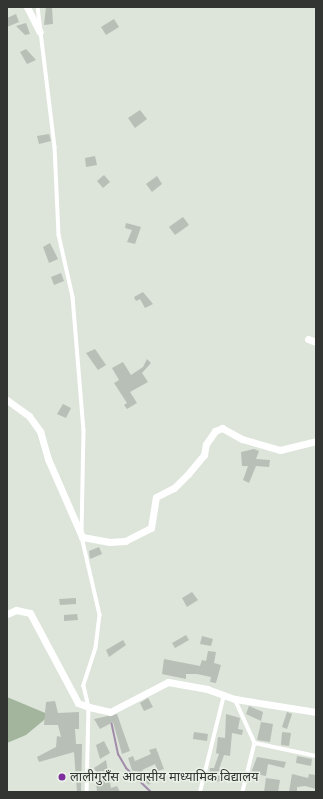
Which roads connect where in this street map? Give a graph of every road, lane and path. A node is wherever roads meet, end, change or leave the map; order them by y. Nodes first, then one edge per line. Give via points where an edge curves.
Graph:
1 (26, 7) edge
2 (38, 7) edge
3 (40, 32) junction
4 (308, 339) dead end
5 (316, 342) edge
6 (7, 400) edge
7 (316, 441) edge
8 (82, 537) junction
9 (7, 614) edge
10 (224, 695) junction
11 (235, 700) junction
12 (89, 707) junction
13 (316, 712) edge
14 (255, 743) junction
15 (316, 756) edge
16 (87, 792) edge
17 (200, 792) edge
18 (243, 792) edge

1 - 3 street
2 - 3 lane
3 - 8 lane via 55,147 59,235 74,297 84,430
4 - 5 street
6 - 8 street via 29,416 40,431 48,459
7 - 8 street via 280,450 242,439 222,428 215,431 206,444 204,455 188,474 174,488 156,497 151,528 125,541
8 - 12 lane via 100,615 96,648 84,686
9 - 12 street via 16,610 30,613 78,703
10 - 11 street
10 - 12 street via 168,682 114,711
10 - 17 lane
11 - 13 street
11 - 14 lane
12 - 16 lane
14 - 15 lane
14 - 18 lane

